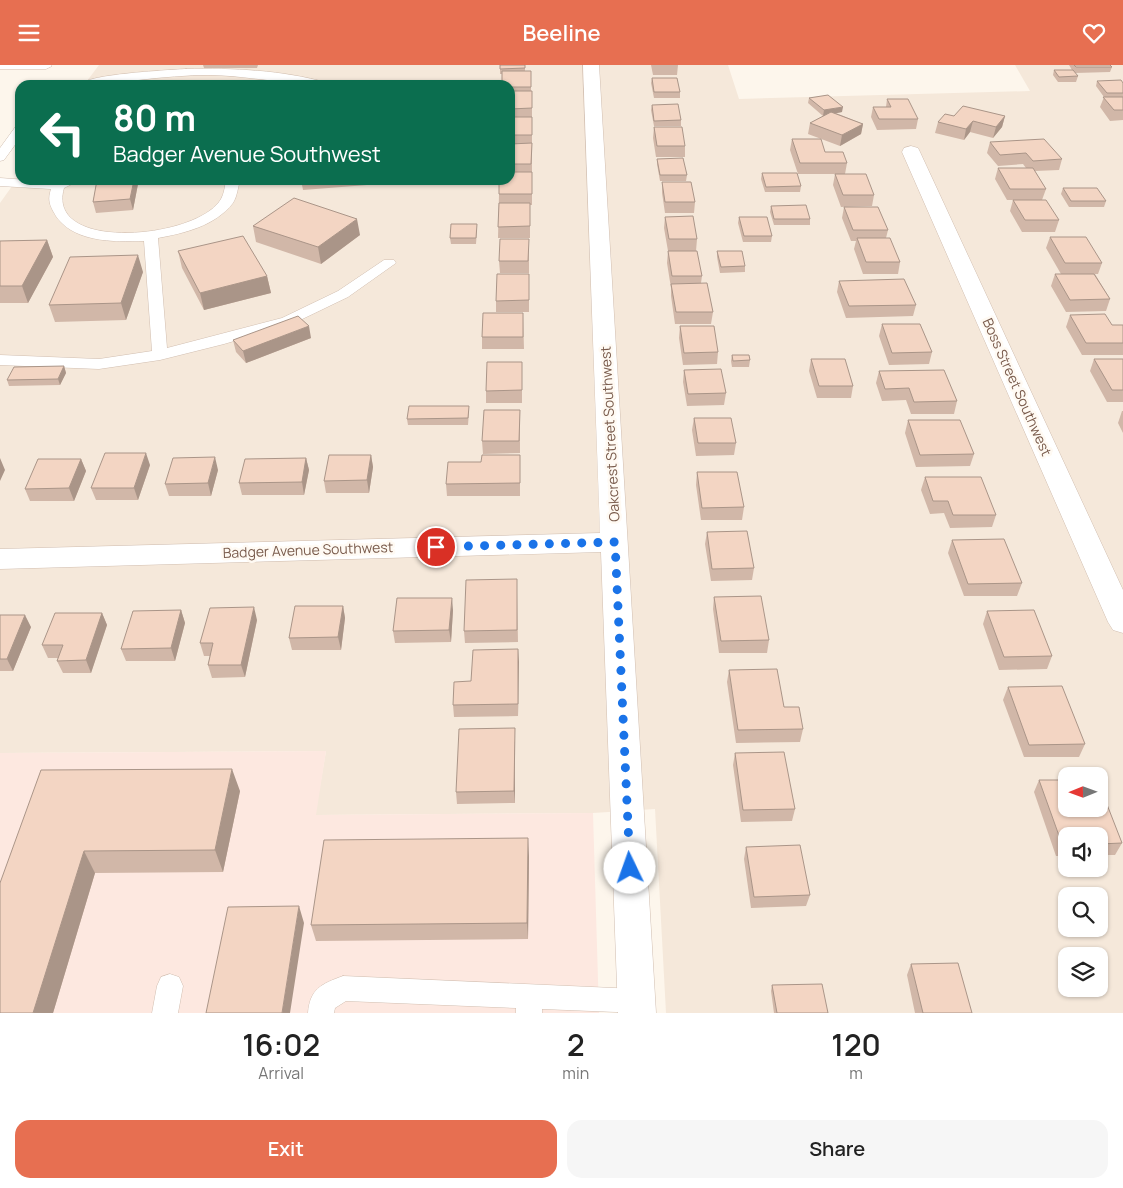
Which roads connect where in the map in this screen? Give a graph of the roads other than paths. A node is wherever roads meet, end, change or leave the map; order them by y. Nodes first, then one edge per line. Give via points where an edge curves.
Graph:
1 (591, 65) edge
2 (0, 66) edge
3 (46, 66) edge
4 (112, 80) edge
5 (277, 80) edge
6 (15, 136) edge
7 (911, 152) dead end
8 (0, 157) edge
9 (1, 184) edge
10 (15, 184) edge
11 (62, 185) edge
12 (234, 185) edge
13 (151, 237) junction
14 (389, 263) dead end
15 (160, 355) junction
16 (0, 360) edge
17 (615, 542) junction
18 (0, 559) edge
19 (1123, 622) edge
20 (170, 986) dead end
21 (529, 1004) edge
22 (637, 1007) edge
23 (165, 1013) edge
24 (321, 1013) edge

1 - 17 street, Oakcrest Street Southwest
2 - 3 lane
4 - 5 lane via 174,72 219,71
6 - 8 lane
7 - 19 street, Boss Street Southwest
9 - 10 lane
11 - 13 lane via 54,199 67,224 86,234
12 - 13 lane via 228,201 209,217 187,229
13 - 15 lane
14 - 15 lane via 343,294 286,321
15 - 16 lane via 99,364
17 - 18 street, Badger Avenue Southwest
17 - 22 street, Oakcrest Street Southwest
20 - 23 lane
21 - 22 lane
21 - 24 lane via 343,988 322,1001

